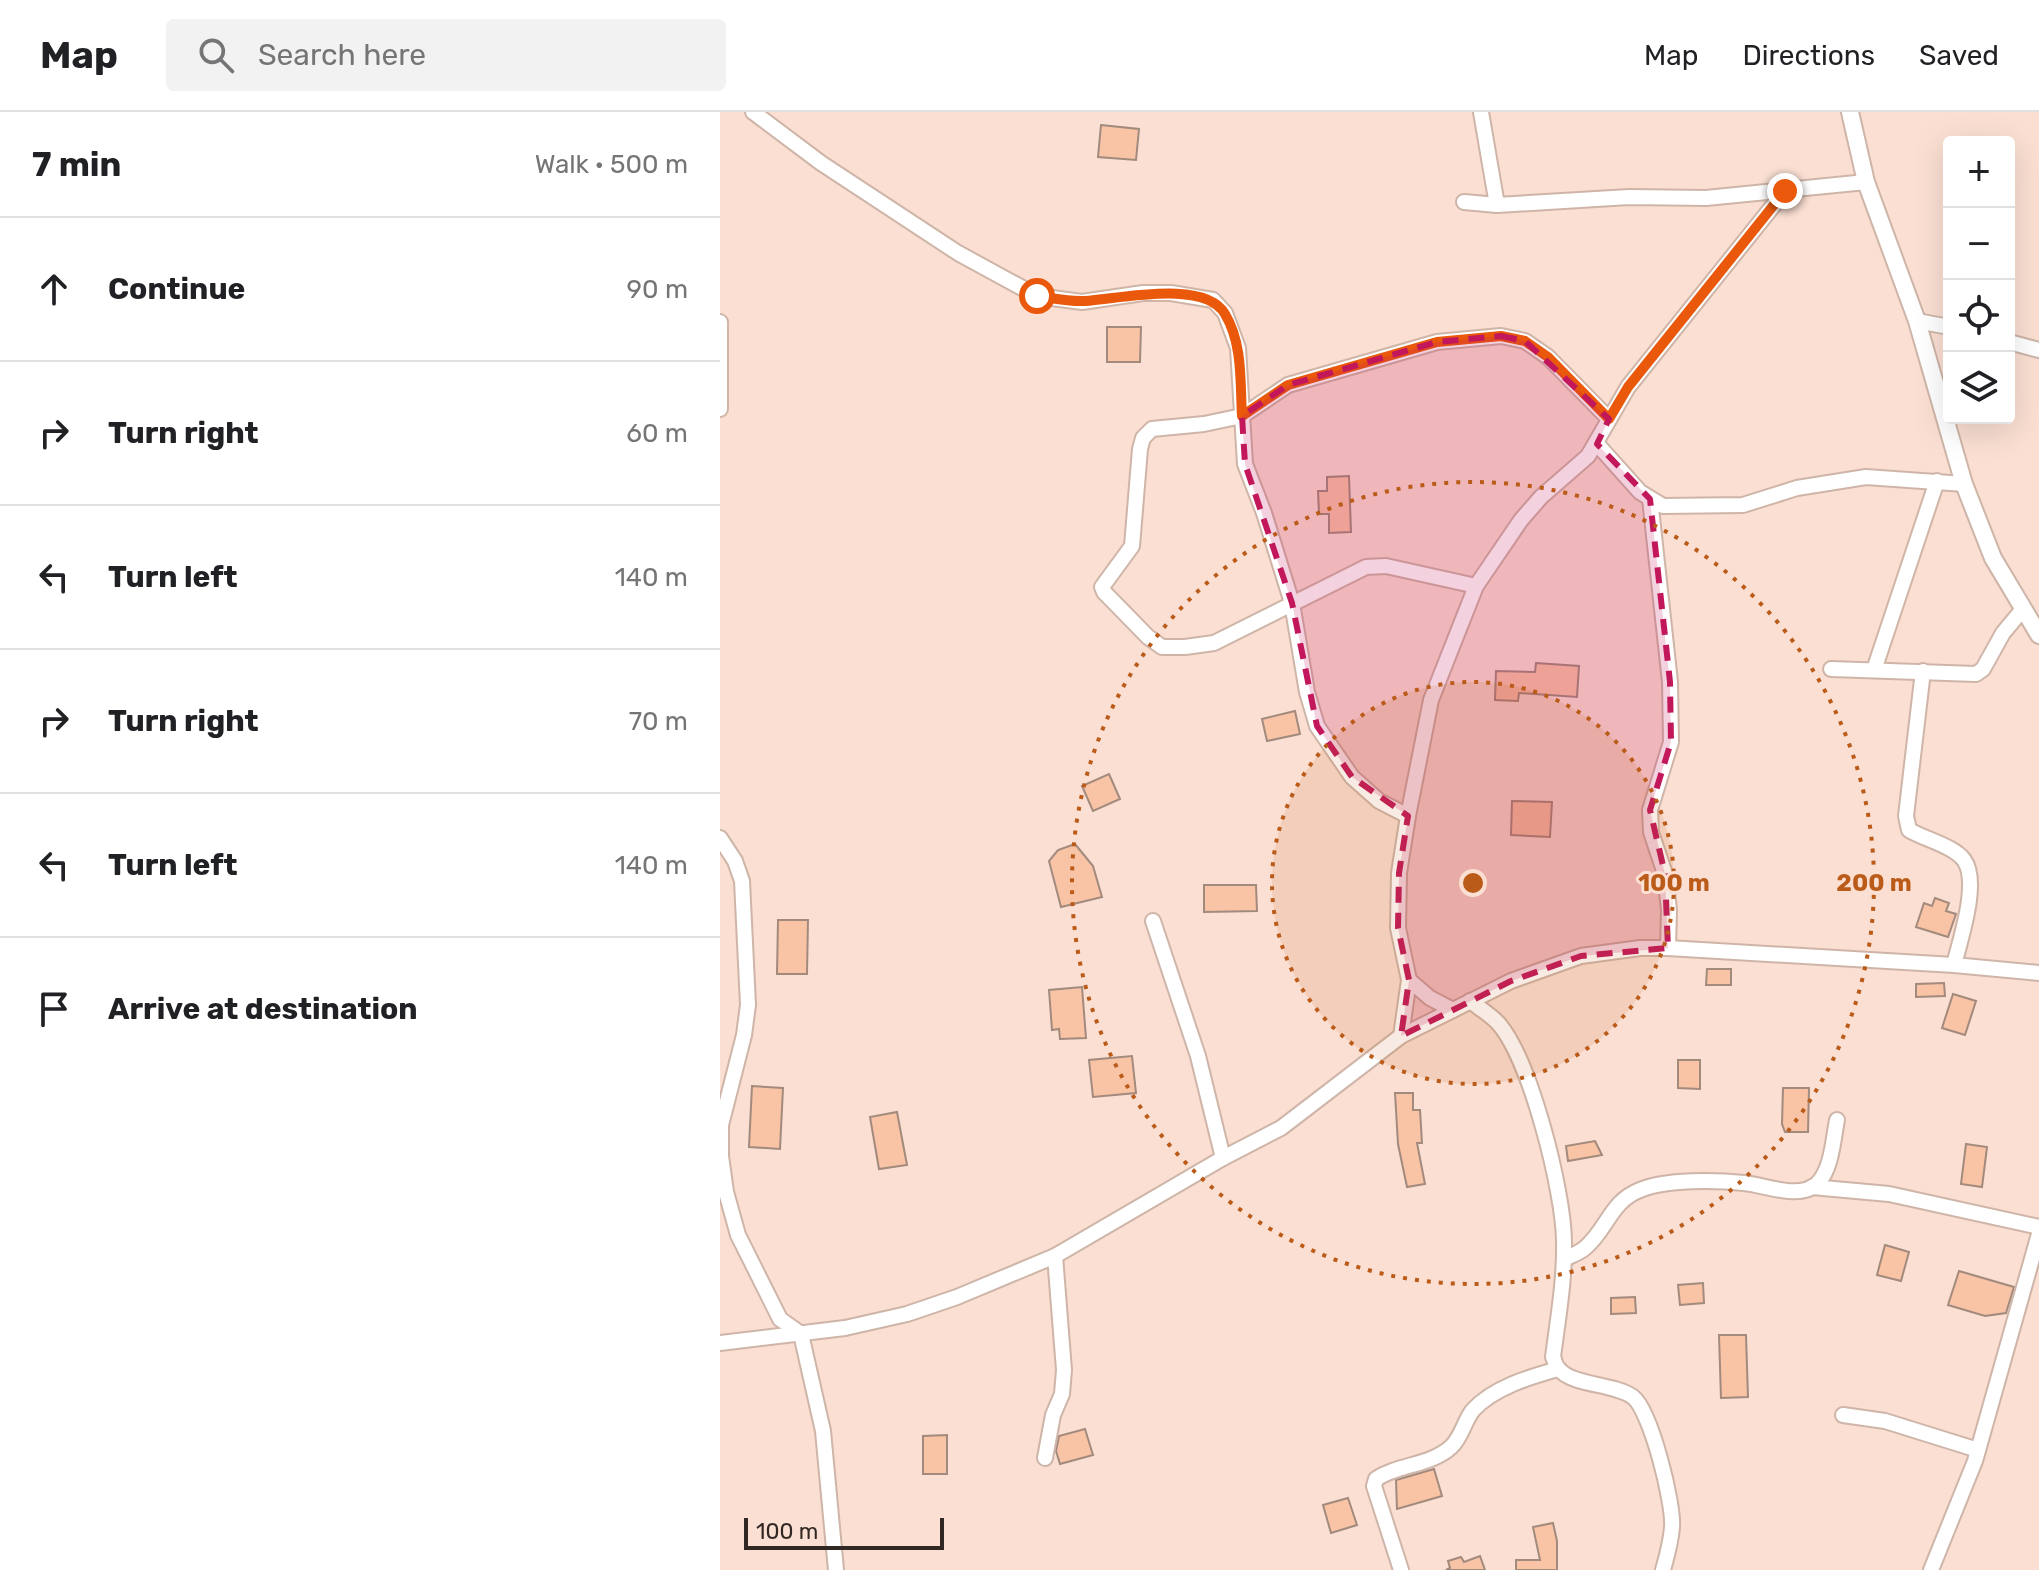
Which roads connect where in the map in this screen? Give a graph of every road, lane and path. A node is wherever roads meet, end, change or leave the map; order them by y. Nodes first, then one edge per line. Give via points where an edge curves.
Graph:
1 (753, 112) edge
2 (1481, 112) edge
3 (1850, 112) edge
4 (1866, 182) junction
5 (1785, 191) junction
6 (1464, 202) dead end
7 (1497, 205) junction
8 (1917, 321) junction
9 (720, 322) edge
10 (1943, 326) edge
11 (2015, 344) edge
12 (2039, 350) edge
13 (720, 409) edge
14 (1242, 416) junction
15 (1609, 419) junction
16 (1597, 444) junction
17 (1937, 481) junction
18 (1964, 484) junction
19 (1650, 499) junction
20 (1476, 586) junction
21 (1292, 603) junction
22 (2023, 609) junction
23 (2039, 635) edge
24 (1831, 669) dead end
25 (1874, 670) junction
26 (1923, 671) junction
27 (1408, 816) junction
28 (720, 838) edge
29 (1153, 921) dead end
30 (1668, 948) junction
31 (1954, 965) junction
32 (2039, 973) edge
33 (1409, 980) junction
34 (1470, 1001) junction
35 (1453, 1010) junction
36 (1401, 1036) junction
37 (1837, 1120) dead end
38 (1223, 1158) junction
39 (1812, 1187) junction
40 (2039, 1227) edge
41 (2039, 1234) edge
42 (1055, 1256) junction
43 (1564, 1259) junction
44 (780, 1319) junction
45 (801, 1334) junction
46 (772, 1337) junction
47 (720, 1343) edge
48 (1558, 1369) junction
49 (1843, 1415) dead end
50 (1978, 1450) junction
51 (1045, 1458) dead end
52 (836, 1570) edge
53 (1401, 1570) edge
54 (1663, 1570) edge
55 (1931, 1570) edge

1 - 14 street via 958,253 1037,296 1082,302 1171,293 1213,300 1225,313 1238,348
2 - 7 street
3 - 4 street
4 - 5 street
4 - 8 street
5 - 7 street
5 - 15 street via 1628,387
6 - 7 street
8 - 10 street
8 - 18 street
9 - 13 street
11 - 12 street
14 - 15 street via 1288,385 1437,342 1501,336 1525,341 1548,357
14 - 21 street via 1245,464
14 - 21 street via 1152,429 1143,438 1132,546 1104,583 1104,592 1162,647 1214,643
15 - 16 street
16 - 19 street
16 - 20 street via 1521,520
17 - 18 street
17 - 19 street via 1831,481 1743,505 1675,507
17 - 25 street
18 - 22 street via 1993,558
19 - 30 street via 1670,682 1671,742 1650,810 1666,886
20 - 21 street via 1386,566 1366,567
20 - 27 street via 1431,700
21 - 27 street via 1317,726 1352,777 1379,801
22 - 23 street
22 - 26 street via 1976,674
24 - 25 street
25 - 26 street
26 - 31 street via 1906,816 1909,830 1964,860 1968,906
27 - 33 street via 1398,928
28 - 44 street via 742,881 748,1005 721,1125 721,1156 738,1235
29 - 38 street via 1198,1056
30 - 31 street
30 - 34 street via 1581,956
31 - 32 street
33 - 35 street
33 - 36 street
34 - 35 street
34 - 43 street via 1499,1023 1538,1107 1563,1221
35 - 36 street
36 - 38 street via 1281,1128
37 - 39 street via 1826,1170
38 - 42 street
39 - 40 street via 1889,1194
39 - 43 street via 1779,1190 1687,1182 1643,1188 1624,1197 1583,1250
41 - 50 street
42 - 45 street via 907,1314
42 - 51 street via 1064,1370
43 - 48 street via 1553,1357
44 - 45 street
44 - 46 street
45 - 46 street
45 - 52 street via 823,1431
46 - 47 street
48 - 53 street via 1491,1395 1471,1411 1450,1449 1376,1479
48 - 54 street via 1632,1396 1643,1407 1659,1454 1672,1525
49 - 50 street via 1885,1421
50 - 55 street

